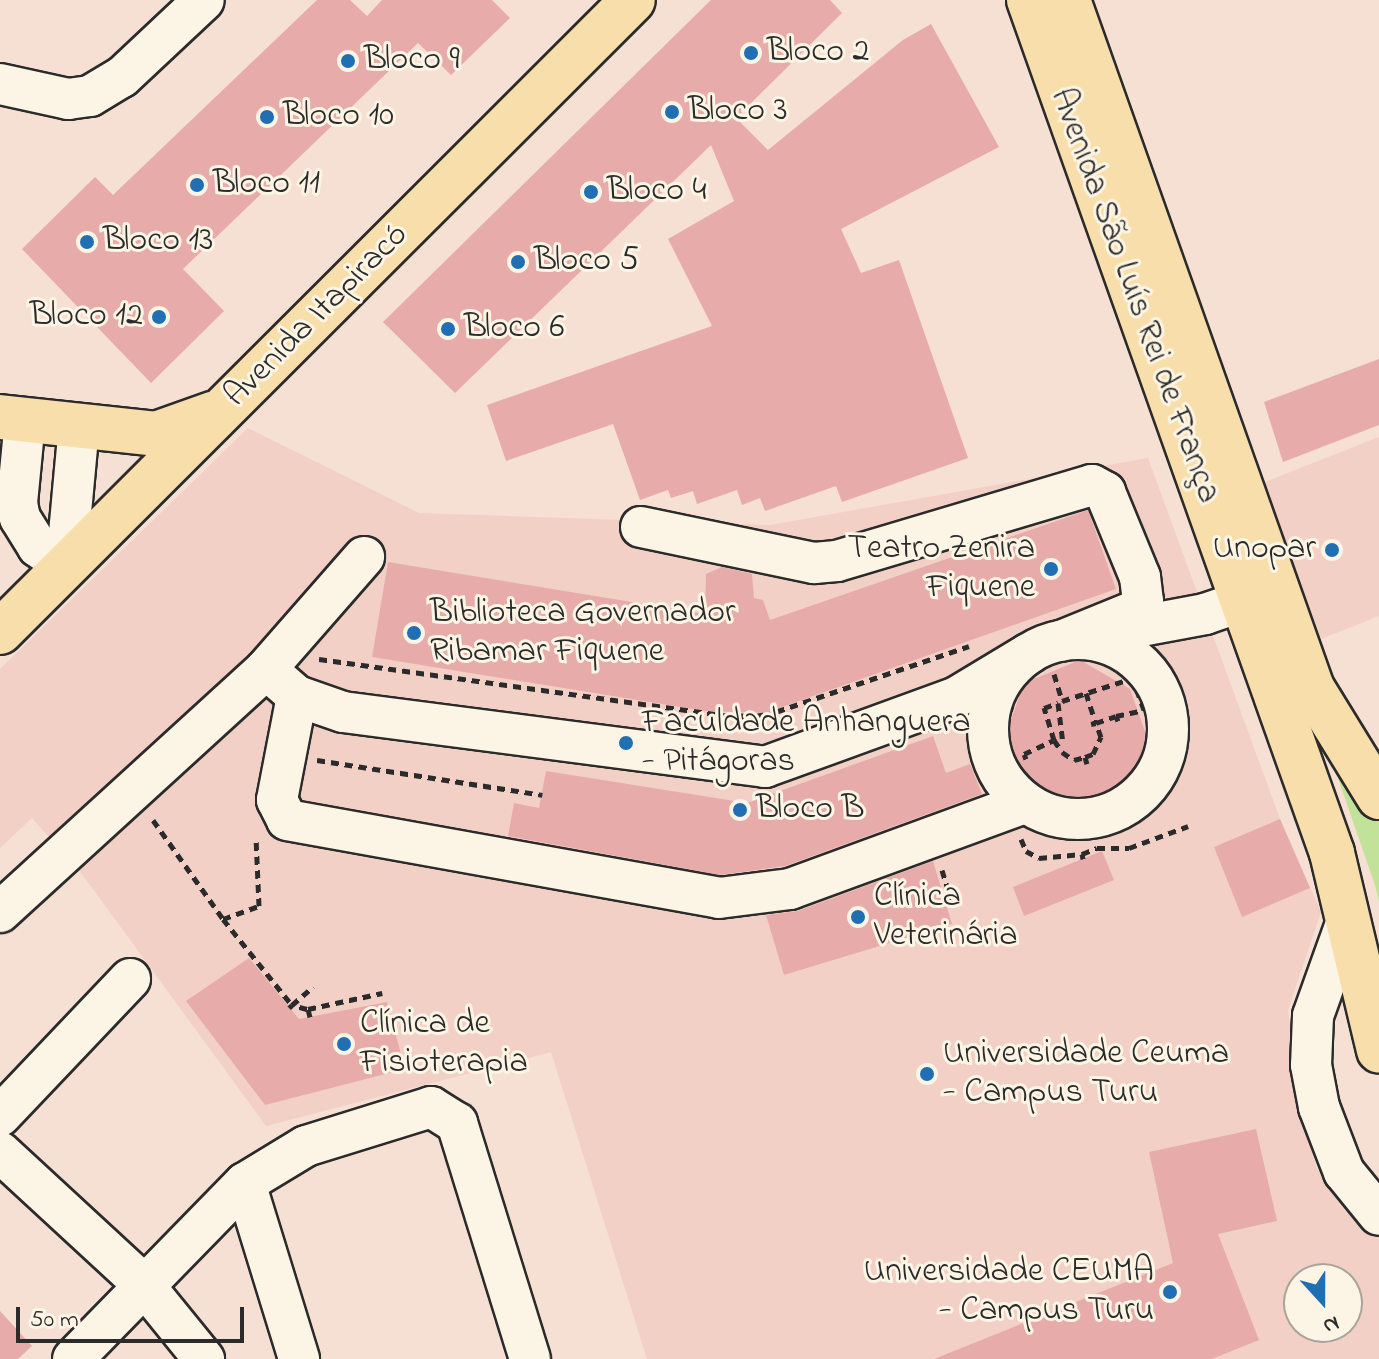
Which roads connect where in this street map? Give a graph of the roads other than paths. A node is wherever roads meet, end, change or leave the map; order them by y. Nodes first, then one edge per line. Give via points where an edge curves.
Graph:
1 (204, 0) edge
2 (633, 0) edge
3 (1029, 0) edge
4 (1068, 0) edge
5 (0, 84) edge
6 (68, 99) junction
7 (0, 101) edge
8 (12, 419) edge
9 (79, 426) junction
10 (160, 451) junction
11 (641, 527) dead end
12 (364, 557) dead end
13 (66, 566) junction
14 (1242, 601) junction
15 (0, 632) edge
16 (1050, 653) junction
17 (266, 669) junction
18 (297, 696) junction
19 (1379, 797) edge
20 (1025, 803) junction
21 (0, 912) edge
22 (1348, 918) junction
23 (130, 979) dead end
24 (1379, 1050) edge
25 (0, 1116) edge
26 (0, 1152) edge
27 (245, 1183) junction
28 (1379, 1215) edge
29 (143, 1284) junction
30 (73, 1359) edge
31 (204, 1359) edge
32 (299, 1359) edge
33 (530, 1359) edge

1 - 6 street via 106,89
2 - 10 main road, Avenida Itapiracó via 225,408
3 - 14 main road, Avenida São Luís Rei de França
4 - 19 main road, Avenida São Luís Rei de França via 1312,688
5 - 6 street
6 - 7 street
8 - 9 main road
8 - 13 street via 20,518 38,547
9 - 10 main road
9 - 13 street
10 - 13 main road, Avenida Itapiracó
11 - 16 street via 792,562 837,561 1092,485 1105,492 1140,577 1143,601 1137,610
12 - 17 street
13 - 15 main road, Avenida Itapiracó
14 - 16 street
14 - 22 main road, Avenida São Luís Rei de França via 1332,853
16 - 18 street via 955,698 765,767 343,712
16 - 20 street via 997,689 987,735 997,770
16 - 20 street via 1101,642 1149,673 1166,708 1166,751 1146,789 1109,814 1066,819
17 - 18 street
17 - 21 street
18 - 20 street via 277,800 287,820 719,898 790,889
22 - 24 main road, Avenida São Luís Rei de França
22 - 28 street via 1313,1016 1311,1065 1319,1107 1344,1172
23 - 25 street
26 - 29 street
27 - 29 street
27 - 32 street
27 - 33 street via 306,1146 411,1110 444,1110 457,1123
29 - 30 street
29 - 31 street

